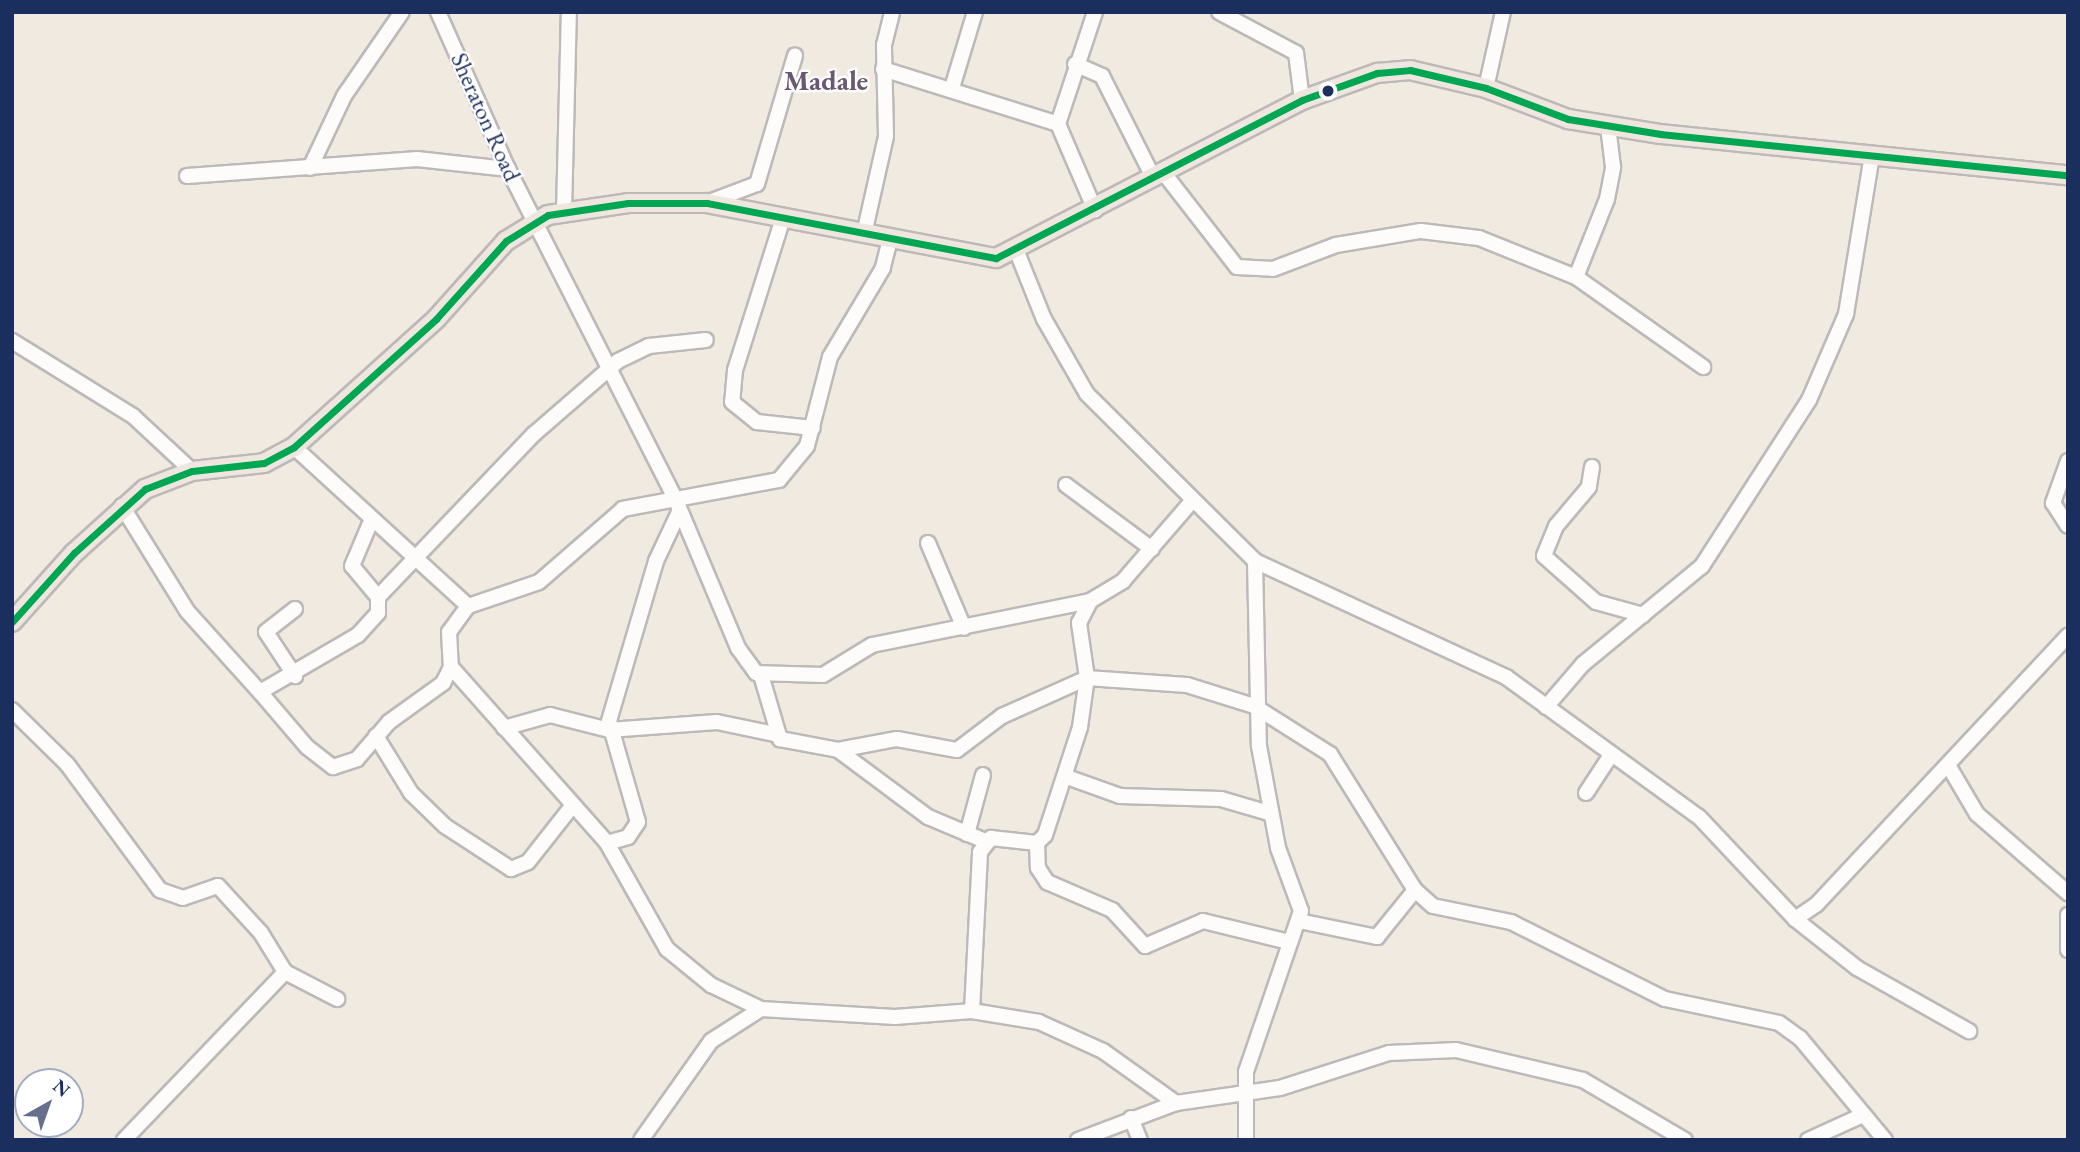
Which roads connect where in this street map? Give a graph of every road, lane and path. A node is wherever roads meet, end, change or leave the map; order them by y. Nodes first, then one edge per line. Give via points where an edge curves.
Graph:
1 (402, 12) edge
2 (438, 12) edge
3 (569, 12) edge
4 (892, 12) edge
5 (975, 12) edge
6 (1095, 12) edge
7 (1219, 12) edge
8 (1503, 12) edge
9 (795, 55) dead end
10 (1075, 64) junction
11 (883, 69) junction
12 (952, 88) junction
13 (1486, 88) junction
14 (1302, 100) junction
15 (1058, 124) junction
16 (1608, 126) junction
17 (1872, 156) junction
18 (310, 168) junction
19 (508, 169) junction
20 (1158, 175) junction
21 (2068, 175) edge
22 (187, 176) dead end
23 (707, 203) junction
24 (1095, 210) junction
25 (564, 212) junction
26 (783, 218) junction
27 (535, 222) junction
28 (864, 234) junction
29 (890, 239) junction
30 (1017, 252) junction
31 (1576, 277) junction
32 (706, 340) dead end
33 (12, 341) edge
34 (1703, 367) dead end
35 (608, 369) junction
36 (813, 428) junction
37 (294, 447) junction
38 (2068, 461) edge
39 (1592, 467) dead end
40 (192, 471) junction
41 (1066, 485) dead end
42 (1194, 500) junction
43 (678, 504) junction
44 (121, 506) junction
45 (371, 521) junction
46 (2068, 526) edge
47 (928, 543) dead end
48 (1152, 549) junction
49 (416, 560) junction
50 (1255, 561) junction
51 (378, 597) junction
52 (1090, 601) junction
53 (468, 606) junction
54 (295, 609) dead end
55 (1643, 615) junction
56 (12, 622) edge
57 (964, 628) junction
58 (2068, 636) edge
59 (451, 667) junction
60 (761, 675) junction
61 (295, 676) junction
62 (1087, 678) junction
63 (464, 682) junction
64 (443, 683) junction
65 (260, 692) junction
66 (1254, 706) junction
67 (1546, 707) junction
68 (12, 710) edge
69 (605, 725) junction
70 (504, 728) junction
71 (779, 735) junction
72 (376, 736) junction
73 (838, 750) junction
74 (1611, 755) junction
75 (1948, 765) junction
76 (983, 775) dead end
77 (1067, 777) junction
78 (1586, 793) dead end
79 (573, 805) junction
80 (1269, 813) junction
81 (967, 834) junction
82 (985, 841) junction
83 (607, 843) junction
84 (1037, 843) junction
85 (1415, 890) junction
86 (2068, 893) edge
87 (2068, 915) edge
88 (1795, 919) junction
89 (1299, 921) junction
90 (1289, 942) junction
91 (2068, 950) edge
92 (285, 972) junction
93 (337, 999) dead end
94 (761, 1009) junction
95 (972, 1011) junction
96 (1969, 1031) dead end
97 (1241, 1095) junction
98 (1176, 1103) junction
99 (1863, 1115) junction
100 (1131, 1118) junction
101 (124, 1140) edge
102 (641, 1140) edge
103 (1078, 1140) edge
104 (1140, 1140) edge
105 (1246, 1140) edge
106 (1685, 1140) edge
107 (1808, 1140) edge
108 (1885, 1140) edge

1 - 18 street via 344,96
2 - 19 street, Sheraton Road
3 - 25 street
4 - 11 street
5 - 12 street
6 - 10 street
7 - 14 street via 1296,52
8 - 13 street
9 - 23 street via 757,184
10 - 15 street
10 - 20 street via 1102,76
11 - 12 street
11 - 28 street via 886,136
12 - 15 street
13 - 14 main road via 1410,70 1377,74
13 - 16 main road via 1525,107
14 - 20 main road
15 - 24 street
16 - 17 main road
16 - 31 street via 1613,167 1607,199
17 - 21 main road
17 - 55 street via 1867,218 1836,349 1720,542
18 - 19 street via 417,159
18 - 22 street
19 - 27 street, Sheraton Road
20 - 24 main road
20 - 31 street via 1215,245 1237,267 1251,271 1302,261 1336,245 1421,231 1498,242
23 - 25 main road
23 - 26 main road
24 - 30 main road
25 - 27 main road
26 - 28 main road
26 - 36 street via 735,370 732,402 757,422
27 - 35 street, Sheraton Road
27 - 37 main road via 506,241 436,319
28 - 29 main road
29 - 30 main road via 978,256
29 - 36 street via 883,268 830,357
30 - 42 street via 1069,369 1109,418
31 - 34 street
32 - 35 street via 649,346
33 - 40 street via 133,415
35 - 43 street, Sheraton Road
35 - 49 street via 534,434
36 - 43 street via 800,458 779,480
37 - 40 main road via 264,463
37 - 45 street
38 - 46 street via 2053,503
39 - 55 street via 1589,487 1556,526 1544,556 1597,602
40 - 44 main road
41 - 48 street
42 - 48 street
42 - 50 street
43 - 53 street via 615,513 539,582
43 - 60 street, Sheraton Road via 738,648
43 - 69 street
44 - 56 main road
44 - 65 street via 187,611
45 - 49 street
45 - 51 street via 352,566
47 - 57 street
48 - 52 street via 1110,593
49 - 51 street
49 - 53 street
50 - 66 street
50 - 67 street via 1480,661
51 - 61 street via 379,610 358,635
52 - 57 street
52 - 62 street via 1079,636
53 - 59 street via 452,621 446,642
54 - 61 street via 266,632
55 - 67 street via 1583,664
57 - 60 street via 854,651 823,675
58 - 75 street
59 - 63 street
59 - 64 street
60 - 71 street
61 - 65 street
62 - 66 street via 1187,685
62 - 73 street via 1002,716 957,750 897,739
62 - 77 street
63 - 64 street
63 - 70 street
64 - 72 street
65 - 72 street via 329,766 354,762
66 - 80 street
66 - 85 street via 1330,754
67 - 74 street
68 - 92 street via 67,764 160,890 183,898 218,886 261,933
69 - 70 street via 550,715
69 - 71 street via 717,722
69 - 83 street via 638,822 628,836
70 - 79 street
71 - 73 street via 786,742
72 - 79 street via 411,793 445,826 511,869 528,863
73 - 81 street via 905,802
74 - 78 street
74 - 88 street via 1699,817
75 - 86 street via 1977,814
75 - 88 street via 1816,905
76 - 81 street
77 - 80 street via 1120,796 1220,799
77 - 84 street
79 - 83 street
80 - 89 street via 1300,901
81 - 82 street
82 - 84 street via 1006,837
82 - 95 street via 975,879
83 - 94 street via 667,949 711,985
84 - 90 street via 1038,868 1047,882 1112,910 1146,946 1203,921
85 - 89 street via 1377,937
85 - 99 street via 1453,914 1511,922 1541,934 1592,967 1665,999 1779,1023 1800,1038
87 - 91 street
88 - 96 street via 1857,968
89 - 90 street
90 - 97 street
92 - 93 street
92 - 101 street
94 - 95 street via 895,1017
94 - 102 street via 711,1041
95 - 98 street via 1069,1034
97 - 98 street
97 - 105 street
97 - 106 street via 1389,1053 1456,1050 1583,1080
98 - 100 street
99 - 107 street
99 - 108 street
100 - 103 street
100 - 104 street

